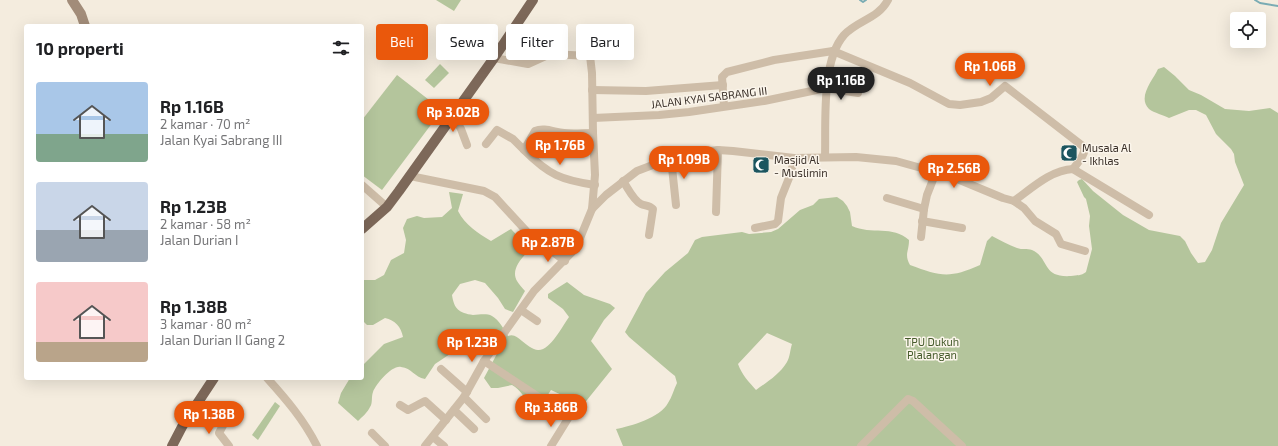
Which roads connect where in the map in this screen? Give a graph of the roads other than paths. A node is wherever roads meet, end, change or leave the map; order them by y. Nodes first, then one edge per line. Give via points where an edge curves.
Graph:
1 (72, 0) edge
2 (533, 0) edge
3 (888, 0) edge
4 (84, 24) edge
5 (833, 51) junction
6 (498, 52) edge
7 (498, 59) edge
8 (493, 60) edge
9 (723, 85) junction
10 (826, 88) junction
11 (592, 90) junction
12 (858, 93) dead end
13 (724, 106) junction
14 (453, 115) junction
15 (593, 118) junction
16 (593, 133) junction
17 (486, 144) dead end
18 (467, 145) dead end
19 (524, 150) junction
20 (718, 150) junction
21 (825, 157) junction
22 (671, 158) junction
23 (794, 158) junction
24 (1074, 169) junction
25 (936, 172) junction
26 (410, 176) junction
27 (623, 181) junction
28 (595, 185) junction
29 (364, 187) edge
30 (887, 198) dead end
31 (1014, 201) junction
32 (676, 205) dead end
33 (387, 207) junction
34 (592, 209) junction
35 (924, 209) junction
36 (716, 212) dead end
37 (1149, 215) dead end
38 (922, 221) junction
39 (364, 227) edge
40 (755, 228) dead end
41 (962, 228) dead end
42 (649, 235) dead end
43 (921, 237) dead end
44 (1085, 251) dead end
45 (565, 261) junction
46 (521, 310) junction
47 (537, 321) dead end
48 (484, 361) junction
49 (441, 369) dead end
50 (213, 380) edge
51 (268, 380) edge
52 (466, 395) junction
53 (400, 405) dead end
54 (454, 410) junction
55 (486, 419) dead end
56 (226, 420) dead end
57 (446, 420) junction
58 (474, 430) dead end
59 (372, 433) dead end
60 (433, 437) junction
61 (172, 446) edge
62 (229, 446) edge
63 (317, 446) edge
64 (385, 446) edge
65 (425, 446) edge
66 (444, 446) edge
67 (551, 446) edge
68 (861, 446) edge
69 (962, 446) edge

1 - 4 main road
2 - 6 main road
3 - 5 street via 881,12 864,20 844,35
5 - 9 street via 774,60 727,72 722,77
5 - 10 street
5 - 24 street via 910,83 949,104 981,102 991,98 1005,86 1084,147 1084,153
7 - 11 street via 528,64 550,54 590,56
8 - 14 main road
9 - 11 street via 646,91
9 - 13 street
10 - 12 street
10 - 13 street, JALAN KYAI SABRANG III via 764,102
10 - 21 street
11 - 15 street
13 - 15 street, JALAN KYAI SABRANG III via 659,115
14 - 18 street
14 - 26 main road
15 - 16 street
16 - 19 street via 563,133 538,129
16 - 28 street
17 - 19 street via 497,130 513,139
19 - 28 street via 552,174 574,182
20 - 22 street
20 - 23 street
20 - 36 street
21 - 23 street
21 - 25 street via 896,161
22 - 27 street via 637,171
22 - 32 street
23 - 40 street via 781,198 778,221
24 - 31 street via 1053,173
24 - 37 street
25 - 31 street
25 - 35 street
26 - 33 main road
26 - 45 street via 484,191 495,197 529,234
27 - 34 street
27 - 42 street via 640,204 653,209
28 - 34 street
29 - 33 street
30 - 35 street
31 - 44 street via 1035,221 1056,234 1061,244
33 - 39 main road
34 - 45 street via 576,248
35 - 38 street
38 - 41 street
38 - 43 street
45 - 46 street via 534,291
46 - 47 street
46 - 48 street
48 - 52 street
48 - 67 street via 569,417
49 - 52 street
50 - 61 main road
51 - 63 street via 306,426
52 - 54 street
52 - 55 street
53 - 57 street via 408,410 424,400
54 - 57 street
54 - 58 street
56 - 62 street via 218,433
57 - 60 street
59 - 64 street
60 - 65 street
60 - 66 street
68 - 69 street via 908,399

